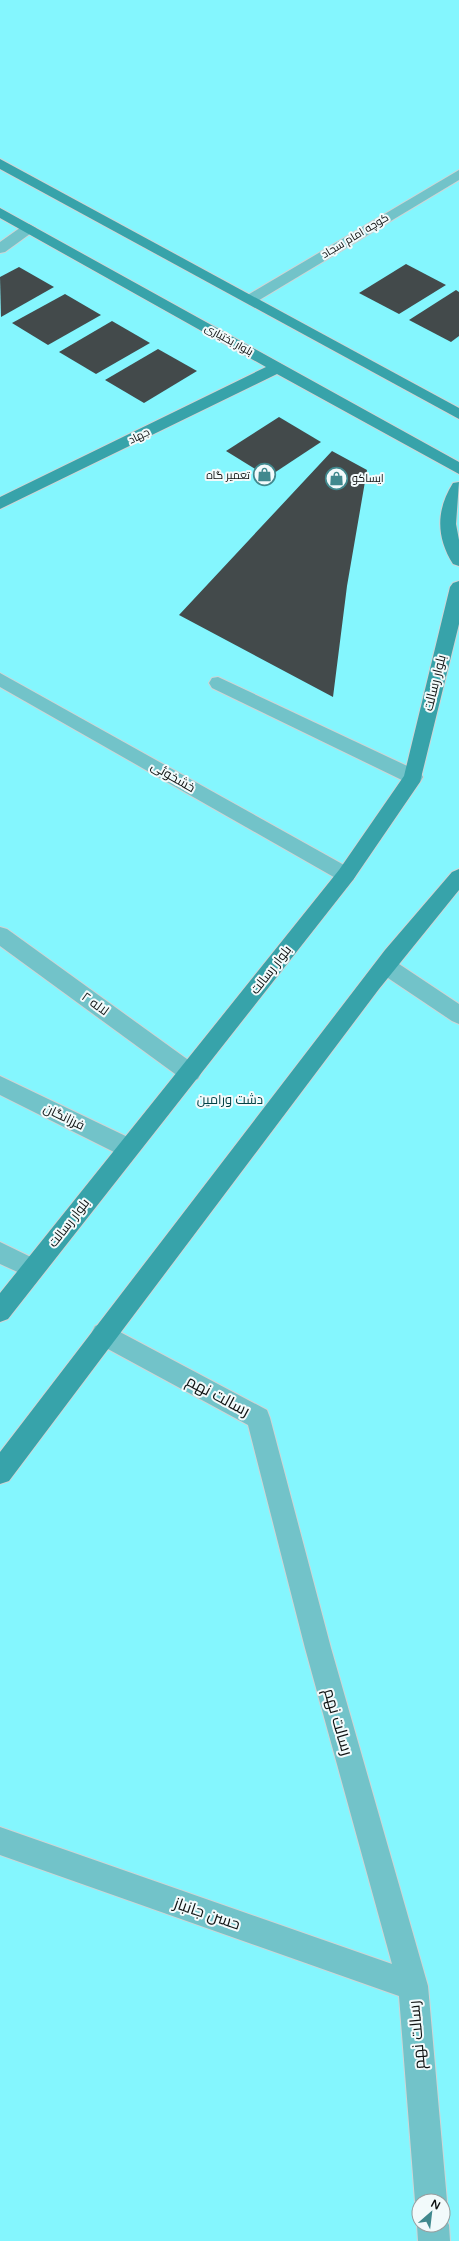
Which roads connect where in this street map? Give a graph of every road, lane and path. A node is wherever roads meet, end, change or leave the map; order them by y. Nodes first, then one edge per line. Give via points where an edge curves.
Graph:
1 (0, 163) edge
2 (459, 174) edge
3 (0, 212) edge
4 (29, 228) junction
5 (0, 249) edge
6 (251, 299) junction
7 (278, 368) junction
8 (459, 414) edge
9 (459, 469) edge
10 (459, 487) edge
11 (0, 504) edge
12 (459, 560) edge
13 (459, 587) edge
14 (0, 679) edge
15 (218, 683) dead end
16 (412, 777) junction
17 (346, 875) junction
18 (459, 877) edge
19 (0, 935) edge
20 (386, 966) junction
21 (459, 1015) edge
22 (190, 1073) junction
23 (0, 1085) edge
24 (128, 1148) junction
25 (0, 1252) edge
26 (33, 1269) junction
27 (0, 1311) edge
28 (103, 1334) junction
29 (0, 1472) edge
30 (0, 1841) edge
31 (413, 1986) junction
32 (430, 2193) edge

1 - 6 main road
2 - 6 street, کوچه امام سجاد
3 - 4 main road, بلوار بختیاری
4 - 5 street
4 - 7 main road, بلوار بختیاری
6 - 8 main road
7 - 9 main road, بلوار بختیاری
7 - 11 main road, جهاد
10 - 12 main road via 453,495 447,519 450,544
13 - 16 main road, بلوار رسالت
14 - 17 street, خشخوئی
15 - 16 street
16 - 17 main road, بلوار رسالت
17 - 22 main road, بلوار رسالت
18 - 20 main road via 434,904
19 - 22 street, لاله ۲
20 - 21 street
20 - 28 main road
22 - 24 main road, بلوار رسالت
23 - 24 street, فرزانگان
24 - 26 main road, بلوار رسالت
25 - 26 street
26 - 27 main road, بلوار رسالت
28 - 29 main road
28 - 31 street, رسالت نهم via 258,1418 318,1648
30 - 31 street, حسن جانباز
31 - 32 street, رسالت نهم

